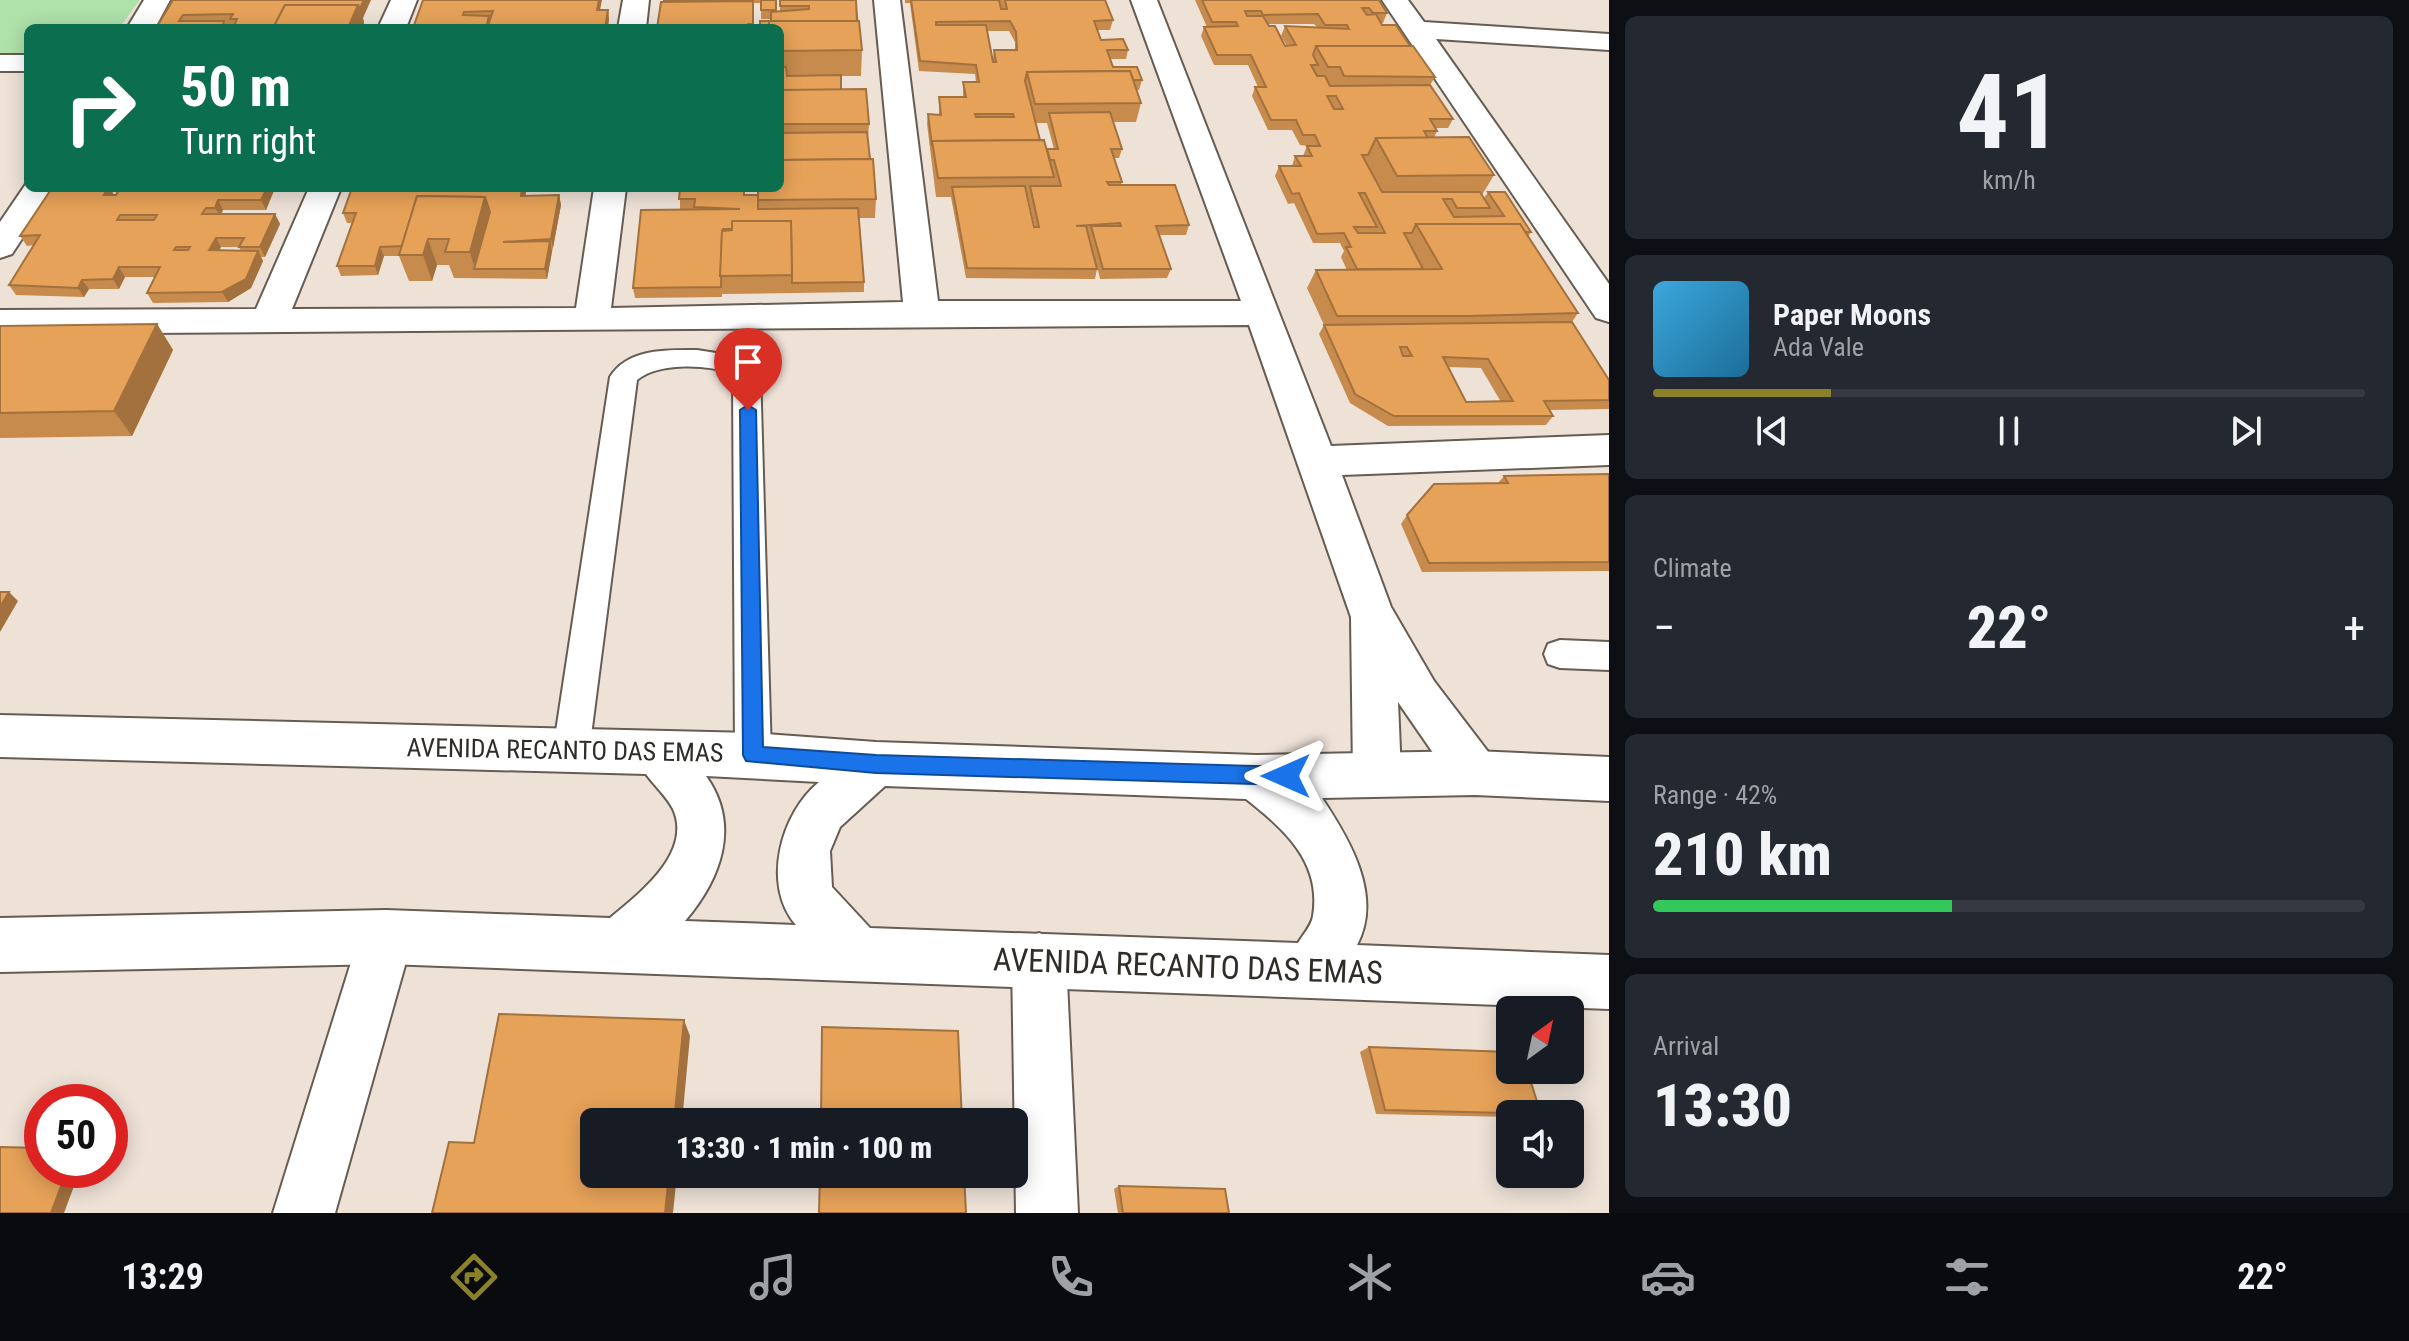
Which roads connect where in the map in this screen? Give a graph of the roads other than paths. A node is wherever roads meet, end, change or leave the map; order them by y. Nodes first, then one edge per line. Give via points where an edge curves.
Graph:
1 (157, 0) edge
2 (404, 0) edge
3 (636, 0) edge
4 (887, 0) edge
5 (1144, 0) edge
6 (1395, 0) edge
7 (143, 24) edge
8 (394, 24) edge
9 (633, 24) edge
10 (1416, 30) junction
11 (1609, 42) edge
12 (0, 63) edge
13 (24, 63) edge
14 (36, 192) edge
15 (323, 192) edge
16 (609, 192) edge
17 (0, 247) edge
18 (1609, 310) edge
19 (922, 313) junction
20 (1263, 313) junction
21 (270, 319) junction
22 (592, 320) junction
23 (0, 322) edge
24 (1609, 450) edge
25 (1315, 461) junction
26 (1371, 612) junction
27 (1560, 654) dead end
28 (1609, 656) edge
29 (0, 736) edge
30 (571, 751) junction
31 (659, 754) junction
32 (753, 755) junction
33 (876, 764) junction
34 (1475, 773) junction
35 (1377, 774) junction
36 (1256, 777) junction
37 (1609, 779) edge
38 (386, 937) junction
39 (623, 943) junction
40 (0, 945) edge
41 (859, 956) junction
42 (1039, 960) junction
43 (1313, 969) junction
44 (1609, 982) edge
45 (304, 1213) edge
46 (1047, 1213) edge

1 - 7 street
2 - 8 street
3 - 9 street
4 - 19 street
5 - 20 street
6 - 10 street
10 - 11 street via 1551,25
10 - 18 street
12 - 13 street
14 - 17 street
15 - 21 street
16 - 22 street
19 - 20 street
19 - 22 street
20 - 25 street
21 - 22 street
21 - 23 street
24 - 25 street
25 - 26 street
26 - 34 street via 1418,695
26 - 35 street
27 - 28 lane
29 - 30 street, AVENIDA RECANTO DAS EMAS
30 - 31 street, AVENIDA RECANTO DAS EMAS
30 - 32 lane via 624,377 649,362 730,361 746,369 747,379
31 - 32 street, AVENIDA RECANTO DAS EMAS
31 - 39 street via 699,808 699,849 678,894
32 - 33 street, AVENIDA RECANTO DAS EMAS
33 - 36 street, AVENIDA RECANTO DAS EMAS
33 - 41 street via 821,811 804,851 807,898
34 - 35 street, AVENIDA RECANTO DAS EMAS
34 - 37 street, AVENIDA RECANTO DAS EMAS
35 - 36 street, AVENIDA RECANTO DAS EMAS
36 - 43 street via 1305,815 1335,867 1340,923
38 - 39 street, AVENIDA RECANTO DAS EMAS
38 - 40 street, AVENIDA RECANTO DAS EMAS
38 - 45 street
39 - 41 street, AVENIDA RECANTO DAS EMAS
41 - 42 street, AVENIDA RECANTO DAS EMAS
42 - 43 street, AVENIDA RECANTO DAS EMAS
42 - 46 street
43 - 44 street, AVENIDA RECANTO DAS EMAS

